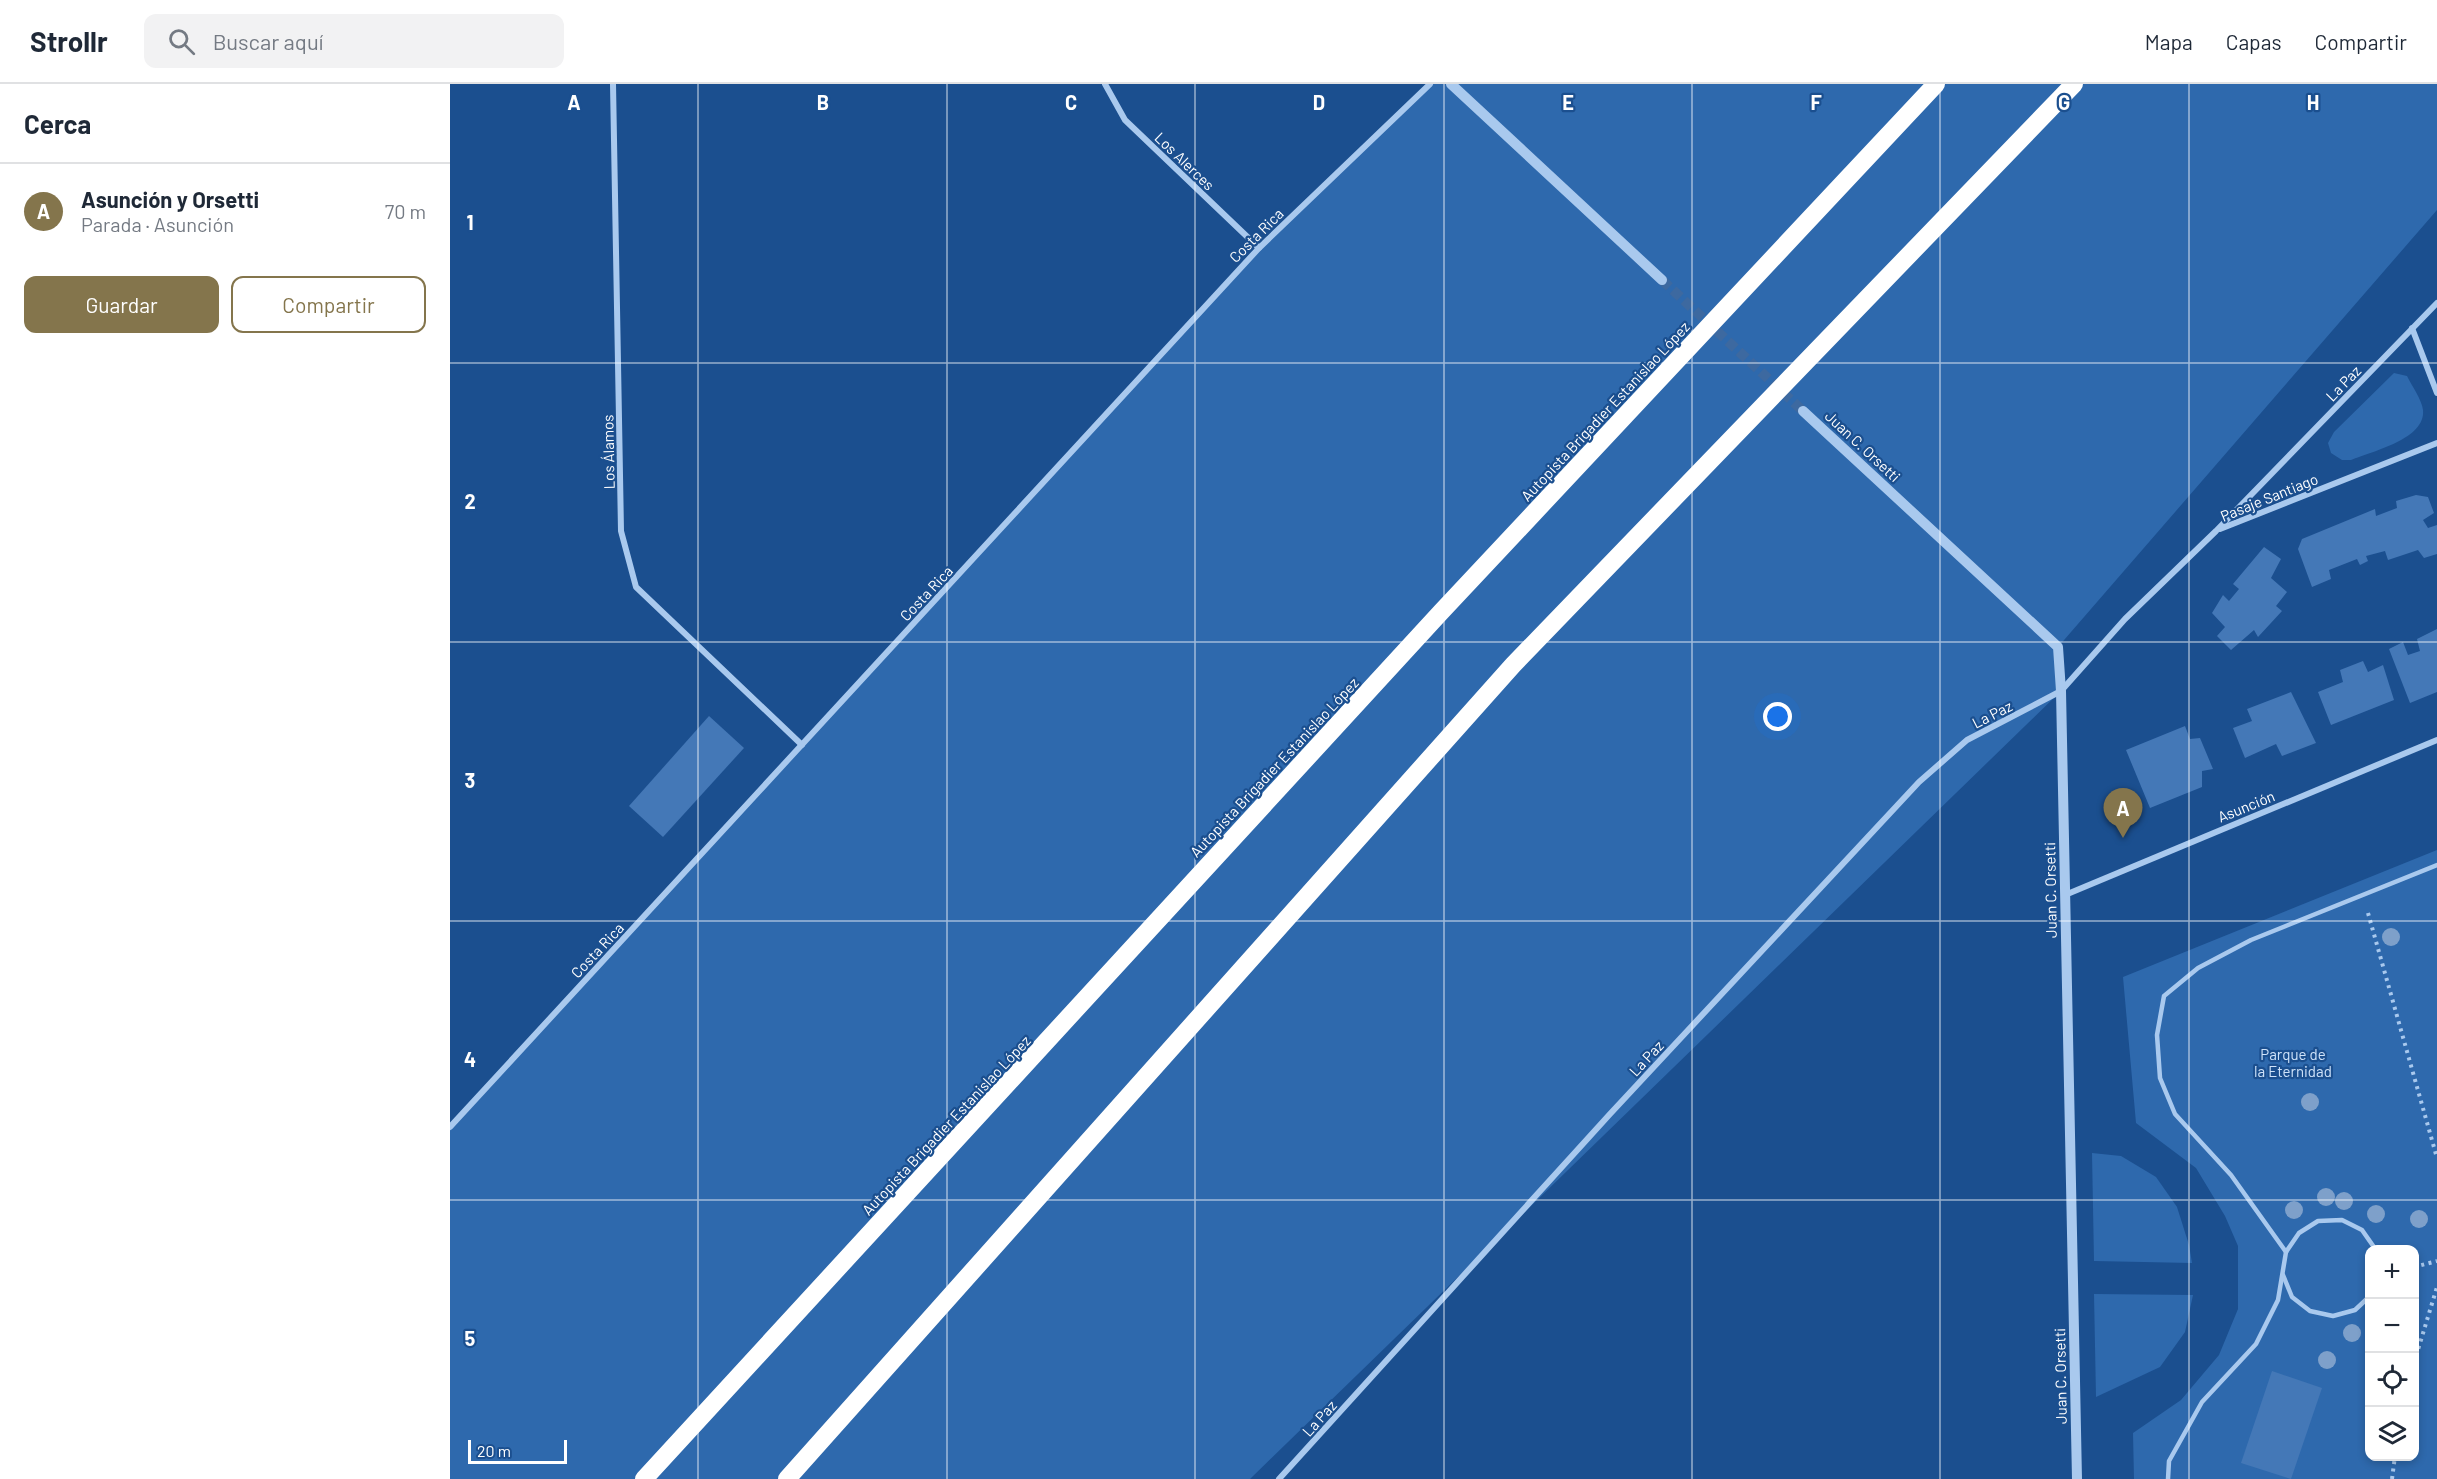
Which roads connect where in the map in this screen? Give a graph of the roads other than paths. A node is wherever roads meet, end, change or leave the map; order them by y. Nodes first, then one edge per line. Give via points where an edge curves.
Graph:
1 (613, 84) edge
2 (1105, 84) edge
3 (1430, 84) edge
4 (1451, 84) edge
5 (1936, 84) edge
6 (2074, 84) edge
7 (1259, 248) junction
8 (1662, 279) tunnel mouth
9 (2437, 303) edge
10 (2412, 328) junction
11 (2437, 393) edge
12 (1803, 411) tunnel mouth
13 (2437, 443) edge
14 (2216, 531) junction
15 (2061, 691) junction
16 (2437, 740) edge
17 (802, 746) junction
18 (2437, 865) edge
19 (2065, 895) junction
20 (450, 1128) edge
21 (2372, 1245) edge
22 (2286, 1252) junction
23 (2283, 1275) junction
24 (2367, 1299) edge
25 (644, 1479) edge
26 (787, 1479) edge
27 (1279, 1479) edge
28 (2077, 1479) edge
29 (2168, 1479) edge

1 - 17 street, Los Álamos via 621,531 636,587
2 - 7 street, Los Alerces via 1125,120
3 - 7 street, Costa Rica
4 - 8 street
5 - 25 highway, Autopista Brigadier Estanislao López via 1441,612
6 - 26 highway via 1513,665
7 - 17 street, Costa Rica
9 - 10 street, La Paz
10 - 11 street
10 - 14 street, La Paz
12 - 15 street, Juan C. Orsetti via 2058,647
13 - 14 street, Pasaje Santiago
14 - 15 street, Pasaje Santiago via 2125,619
15 - 19 street, Juan C. Orsetti
15 - 27 street, La Paz via 1967,740 1919,782 1610,1114
16 - 19 street, Asunción
17 - 20 street, Costa Rica
18 - 22 lane via 2251,940 2198,968 2164,996 2157,1035 2160,1078 2175,1114 2231,1175
19 - 28 street, Juan C. Orsetti
21 - 22 lane via 2362,1230 2342,1220 2319,1221 2298,1233
22 - 23 lane
23 - 24 lane via 2292,1296 2310,1311 2333,1316 2355,1310
23 - 29 lane via 2278,1300 2256,1344 2202,1402 2169,1461

